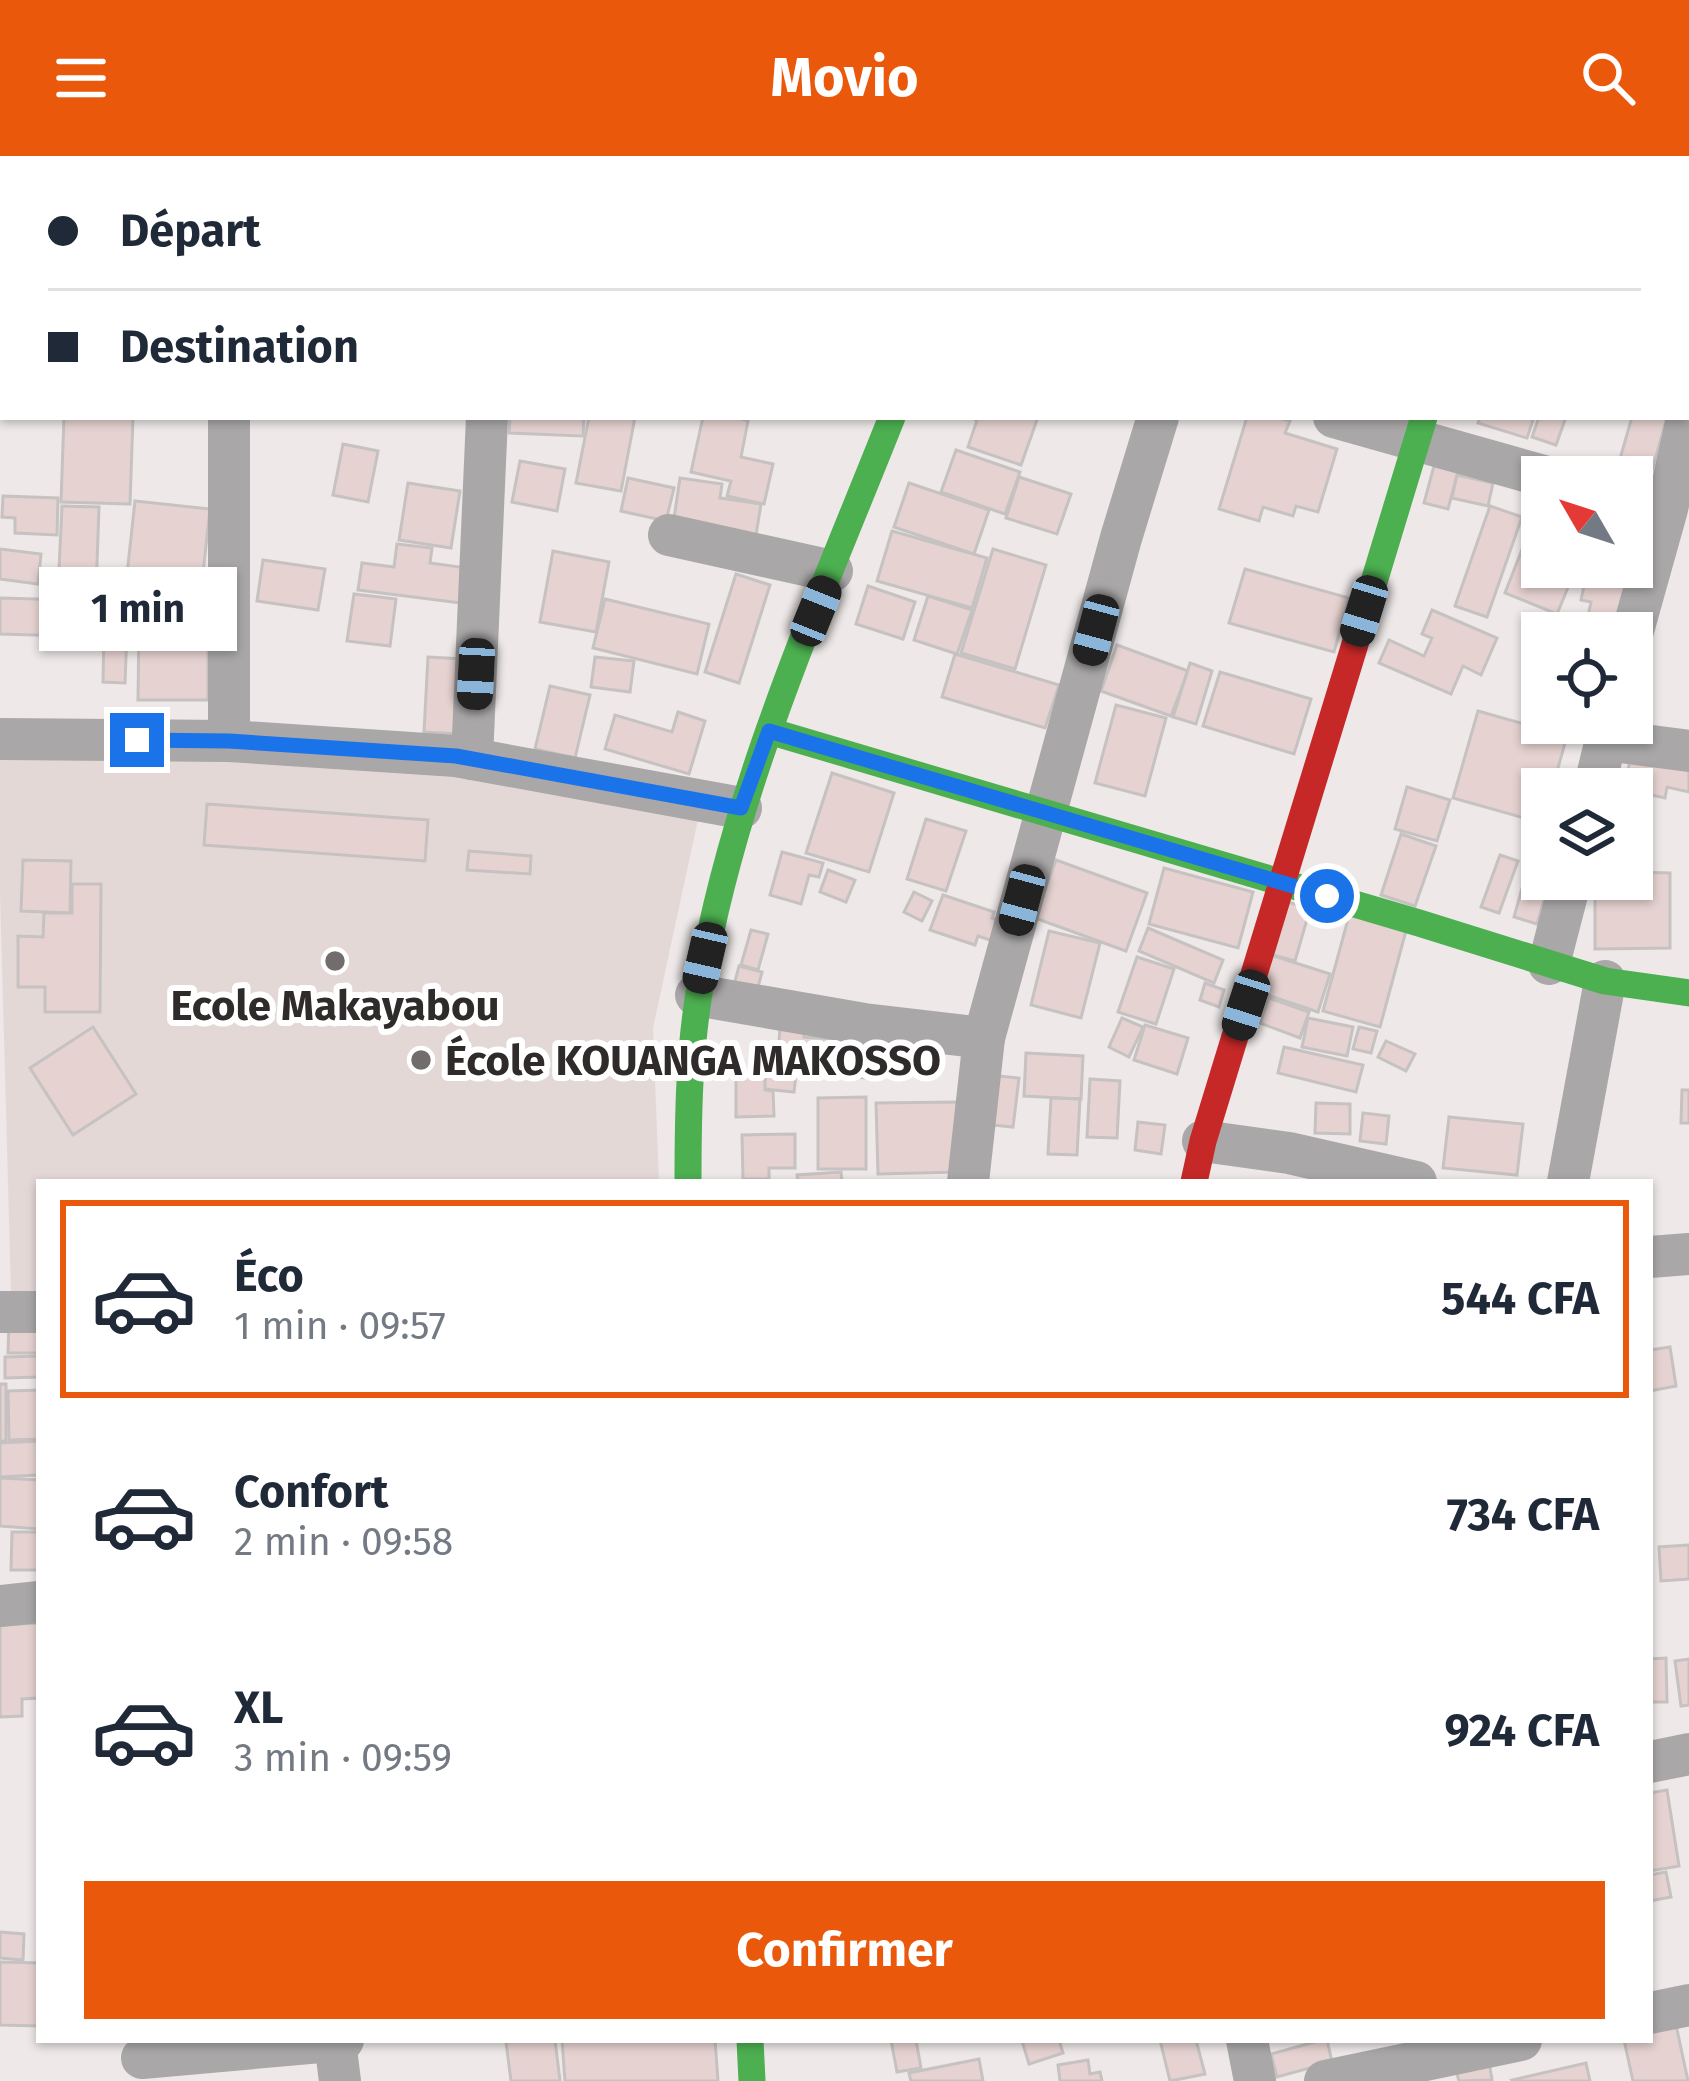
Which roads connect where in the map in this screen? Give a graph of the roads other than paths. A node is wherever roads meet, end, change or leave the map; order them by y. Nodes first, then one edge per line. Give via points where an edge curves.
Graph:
1 (229, 420) edge
2 (488, 420) edge
3 (891, 420) edge
4 (1157, 420) edge
5 (1356, 420) edge
6 (1685, 420) edge
7 (1420, 429) edge
8 (1521, 467) edge
9 (1653, 495) edge
10 (669, 535) dead end
11 (832, 571) junction
12 (769, 731) junction
13 (0, 740) edge
14 (229, 741) junction
15 (1653, 743) edge
16 (1689, 752) edge
17 (472, 759) junction
18 (741, 808) junction
19 (1046, 813) junction
20 (1280, 883) junction
21 (1566, 900) edge
22 (1549, 964) junction
23 (1605, 981) junction
24 (1689, 993) edge
25 (696, 995) junction
26 (984, 1038) junction
27 (1199, 1162) edge
28 (1286, 1167) edge
29 (688, 1179) edge
30 (968, 1179) edge
31 (1390, 1179) edge
32 (1569, 1179) edge
33 (1689, 1254) edge
34 (1653, 1257) edge
35 (0, 1312) edge
36 (36, 1312) edge
37 (36, 1603) edge
38 (0, 1606) edge
39 (1689, 1754) edge
40 (1653, 1761) edge
41 (1689, 2005) edge
42 (1653, 2012) edge
43 (311, 2043) edge
44 (334, 2043) edge
45 (750, 2043) edge
46 (1248, 2043) edge
47 (1507, 2043) edge
48 (142, 2058) dead end
49 (340, 2081) edge
50 (752, 2081) edge
51 (1255, 2081) edge
52 (1325, 2081) edge

1 - 14 street
2 - 17 street
3 - 11 street
4 - 19 street
5 - 7 street
6 - 9 street
7 - 8 street
7 - 20 street
10 - 11 street
11 - 12 street
12 - 18 street
12 - 19 street
13 - 14 street
14 - 17 street
15 - 16 street
17 - 18 street
18 - 25 street
19 - 20 street
19 - 26 street
20 - 22 street
20 - 27 street
21 - 22 street
22 - 23 street
23 - 24 street
23 - 32 street
25 - 26 street
25 - 29 street
26 - 30 street
27 - 28 street
28 - 31 street
33 - 34 street
35 - 36 street
37 - 38 street
39 - 40 street
41 - 42 street
43 - 48 street
44 - 49 street
45 - 50 street
46 - 51 street
47 - 52 street

